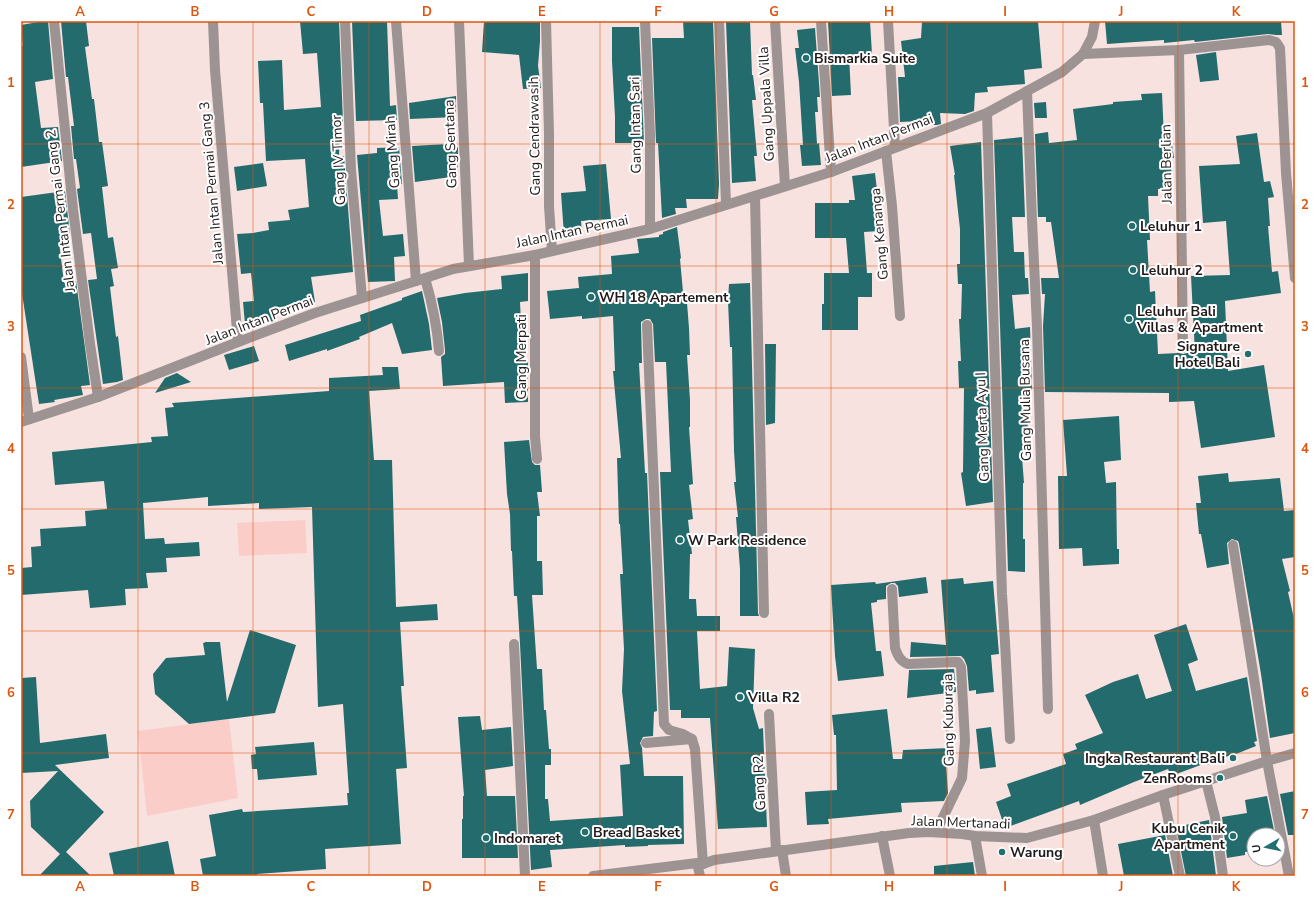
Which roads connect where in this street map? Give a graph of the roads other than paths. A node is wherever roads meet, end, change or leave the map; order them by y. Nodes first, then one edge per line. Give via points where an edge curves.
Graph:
1 (54, 21) edge
2 (213, 21) edge
3 (345, 21) edge
4 (396, 21) edge
5 (459, 21) edge
6 (546, 21) edge
7 (645, 21) edge
8 (719, 21) edge
9 (775, 21) edge
10 (821, 21) edge
11 (888, 21) edge
12 (1095, 21) edge
13 (1178, 50) junction
14 (1083, 54) junction
15 (1028, 92) junction
16 (987, 113) junction
17 (890, 149) junction
18 (831, 172) junction
19 (785, 186) junction
20 (754, 196) junction
21 (726, 204) junction
22 (650, 229) junction
23 (552, 251) junction
24 (535, 255) junction
25 (469, 266) junction
26 (1295, 278) edge
27 (420, 280) junction
28 (362, 298) junction
29 (900, 316) dead end
30 (647, 325) dead end
31 (238, 342) junction
32 (1183, 348) dead end
33 (439, 351) dead end
34 (21, 357) edge
35 (98, 397) junction
36 (25, 420) edge
37 (536, 459) dead end
38 (1233, 545) dead end
39 (892, 589) dead end
40 (764, 613) dead end
41 (514, 644) dead end
42 (1048, 709) dead end
43 (769, 714) dead end
44 (692, 739) junction
45 (1010, 739) dead end
46 (646, 743) dead end
47 (1295, 753) edge
48 (1268, 761) junction
49 (1206, 781) junction
50 (1163, 795) junction
51 (1094, 820) junction
52 (936, 832) junction
53 (882, 836) junction
54 (975, 836) junction
55 (779, 851) junction
56 (700, 864) junction
57 (621, 874) edge
58 (525, 876) edge
59 (593, 876) edge
60 (700, 876) edge
61 (786, 876) edge
62 (890, 876) edge
63 (982, 876) edge
64 (1103, 876) edge
65 (1180, 876) edge
66 (1223, 876) edge
67 (1289, 876) edge

1 - 35 street, Jalan Intan Permai Gang 2 via 73,209
2 - 31 street, Jalan Intan Permai Gang 3
3 - 28 street, Gang IV Timor via 351,170
4 - 27 street, Gang Mirah
5 - 25 street, Gang Sentana
6 - 23 street, Gang Cendrawasih
7 - 22 street, Gang Intan Sari via 650,134
8 - 21 street
9 - 19 street, Gang Uppala Villa
10 - 18 street
11 - 17 street, Gang Kenanga
12 - 14 street, Jalan Intan Permai via 1092,37
13 - 14 street
13 - 26 street via 1269,40 1278,44 1282,71 1286,173
13 - 32 street, Jalan Berlian
14 - 15 street, Jalan Intan Permai via 1062,72
15 - 16 street, Jalan Intan Permai
15 - 42 street, Gang Mulia Busana
16 - 17 street, Jalan Intan Permai
16 - 45 street, Gang Merta Ayu I via 1002,594
17 - 18 street, Jalan Intan Permai
17 - 29 street, Gang Kenanga
18 - 19 street, Jalan Intan Permai
19 - 20 street, Jalan Intan Permai
20 - 21 street, Jalan Intan Permai
20 - 40 street
21 - 22 street, Jalan Intan Permai
22 - 23 street, Jalan Intan Permai
23 - 24 street, Jalan Intan Permai
24 - 25 street, Jalan Intan Permai
24 - 37 street, Gang Merpati
25 - 27 street, Jalan Intan Permai
27 - 28 street, Jalan Intan Permai
27 - 33 street, Gang Mirah via 432,303
28 - 31 street, Jalan Intan Permai
30 - 44 street via 664,724 669,730
31 - 35 street, Jalan Intan Permai
34 - 36 street
35 - 36 street, Jalan Intan Permai
38 - 48 street
39 - 52 street, Gang Kuburaja via 895,648 902,661 908,664 958,662 961,667 965,741 962,778
41 - 58 street
43 - 55 street, Gang R2
44 - 46 street
44 - 56 street via 695,749
47 - 48 street, Jalan Mertanadi
48 - 49 street, Jalan Mertanadi
48 - 67 street
49 - 50 street, Jalan Mertanadi
49 - 66 street
50 - 51 street, Jalan Mertanadi
50 - 65 street
51 - 54 street, Jalan Mertanadi via 1027,838
51 - 64 street
52 - 53 street, Jalan Mertanadi
52 - 54 street, Jalan Mertanadi
53 - 55 street, Jalan Mertanadi
53 - 62 street
54 - 63 street
55 - 56 street, Jalan Mertanadi
55 - 61 street, Gang R2
56 - 57 street, Jalan Mertanadi
56 - 60 street
57 - 59 street, Jalan Mertanadi

